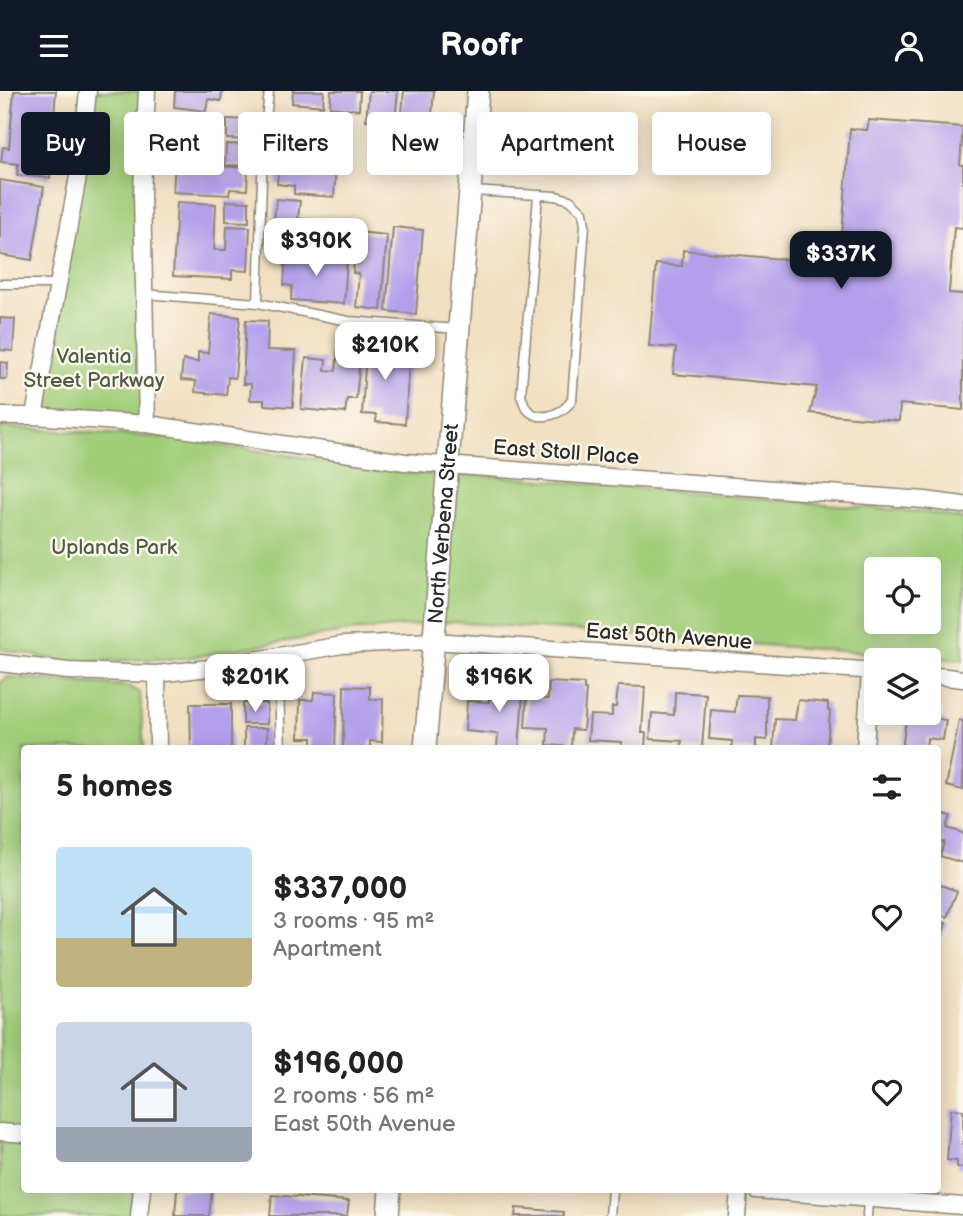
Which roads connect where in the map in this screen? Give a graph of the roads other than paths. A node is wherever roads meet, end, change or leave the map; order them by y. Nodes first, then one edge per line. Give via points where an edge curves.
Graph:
1 (88, 91) edge
2 (147, 91) edge
3 (269, 91) edge
4 (478, 91) edge
5 (469, 191) junction
6 (538, 196) junction
7 (58, 284) junction
8 (0, 285) edge
9 (144, 294) junction
10 (258, 303) junction
11 (458, 329) junction
12 (0, 416) edge
13 (34, 416) junction
14 (147, 423) junction
15 (446, 464) junction
16 (963, 505) edge
17 (433, 641) junction
18 (278, 656) junction
19 (0, 663) edge
20 (864, 670) edge
21 (157, 674) junction
22 (941, 676) edge
23 (963, 679) edge
24 (867, 725) edge
25 (158, 745) edge
26 (281, 745) edge
27 (425, 745) edge
28 (865, 745) edge
29 (0, 1132) edge
30 (21, 1134) edge
31 (142, 1193) edge
32 (390, 1193) edge
33 (611, 1193) edge
34 (739, 1193) edge
35 (793, 1193) edge
36 (868, 1199) junction
37 (963, 1206) edge
38 (139, 1216) edge
39 (388, 1216) edge
40 (610, 1216) edge
41 (737, 1216) edge
42 (867, 1216) edge

1 - 7 street via 81,160
2 - 9 street
3 - 10 lane
4 - 5 street, North Verbena Street
5 - 6 lane
5 - 11 street, North Verbena Street
6 - 6 lane via 521,396 527,409 539,416 556,414 572,400 584,225 583,212 570,200
7 - 8 lane
7 - 13 street
9 - 10 lane
9 - 14 street
10 - 11 lane via 348,321
11 - 15 street, North Verbena Street
12 - 13 street, East Stoll Place
13 - 14 street, East Stoll Place
14 - 15 street, East Stoll Place
15 - 16 street, East Stoll Place
15 - 17 street, North Verbena Street
17 - 18 street, East 50th Avenue via 342,645
17 - 20 street, East 50th Avenue
17 - 27 street, North Verbena Street
18 - 21 street, East 50th Avenue
18 - 26 lane
19 - 21 street, East 50th Avenue
21 - 25 street
22 - 23 street
24 - 28 street
29 - 30 street
31 - 38 street
32 - 39 street
33 - 40 lane
34 - 41 street
35 - 36 street
36 - 37 street
36 - 42 lane

